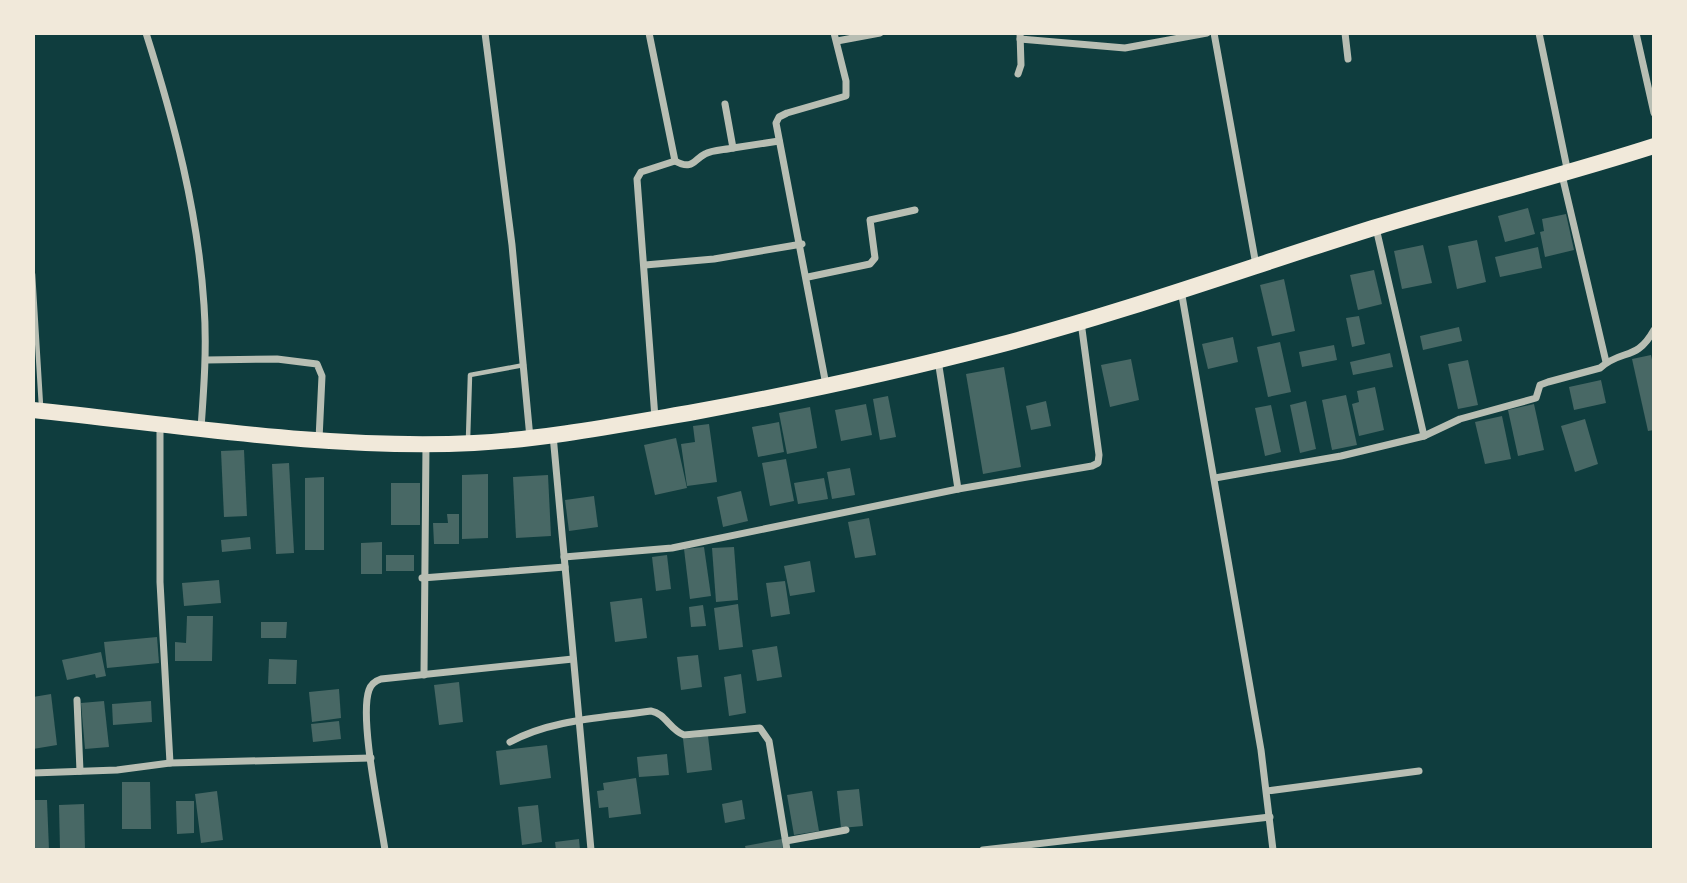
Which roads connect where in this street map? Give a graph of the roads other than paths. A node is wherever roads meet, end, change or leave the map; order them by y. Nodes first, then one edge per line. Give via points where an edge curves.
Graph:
1 (146, 33) edge
2 (485, 33) edge
3 (649, 33) edge
4 (880, 33) edge
5 (1207, 33) edge
6 (1214, 33) edge
7 (1345, 33) edge
8 (1539, 33) edge
9 (1636, 33) edge
10 (1020, 36) edge
11 (836, 37) edge
12 (1348, 60) dead end
13 (1018, 74) dead end
14 (725, 104) dead end
15 (1654, 113) edge
16 (779, 141) junction
17 (1654, 146) edge
18 (733, 148) junction
19 (675, 161) junction
20 (1565, 175) junction
21 (915, 210) dead end
22 (1376, 227) junction
23 (802, 244) junction
24 (645, 265) junction
25 (1256, 266) junction
26 (33, 274) edge
27 (808, 277) junction
28 (1181, 289) junction
29 (1081, 321) junction
30 (1654, 330) edge
31 (206, 360) junction
32 (937, 360) junction
33 (1606, 362) junction
34 (524, 365) junction
35 (827, 387) junction
36 (37, 410) edge
37 (654, 419) junction
38 (160, 424) junction
39 (201, 428) junction
40 (553, 435) junction
41 (1424, 436) junction
42 (530, 438) junction
43 (319, 439) junction
44 (426, 443) junction
45 (468, 443) junction
46 (1215, 478) junction
47 (958, 489) junction
48 (564, 557) junction
49 (565, 568) junction
50 (422, 578) junction
51 (573, 659) junction
52 (424, 675) junction
53 (77, 700) dead end
54 (581, 722) junction
55 (510, 742) dead end
56 (371, 758) junction
57 (170, 763) junction
58 (80, 771) junction
59 (1419, 771) dead end
60 (33, 773) edge
61 (1267, 791) junction
62 (1270, 817) junction
63 (846, 831) dead end
64 (786, 841) junction
65 (1058, 841) junction
66 (384, 850) edge
67 (591, 850) edge
68 (787, 850) edge
69 (983, 850) edge
70 (1059, 850) edge
71 (1273, 850) edge

1 - 31 street via 187,186 203,287
2 - 34 street
3 - 19 street
4 - 11 street
5 - 10 street via 1125,48
6 - 25 street
7 - 12 street
8 - 20 street
9 - 15 street
10 - 13 street
11 - 16 street via 846,96 779,117
14 - 18 street
16 - 18 street
16 - 23 street
17 - 20 main road
18 - 19 street via 705,153 697,162
19 - 24 street via 640,172 637,178
20 - 22 main road
20 - 33 street
21 - 27 street via 870,220 875,258 870,264
22 - 25 main road
22 - 41 street
23 - 24 street
23 - 27 street
24 - 37 street
25 - 28 main road
26 - 36 lane
27 - 35 street
28 - 29 main road
28 - 46 street
29 - 32 main road
29 - 47 street via 1098,463 1085,469
30 - 33 street via 1640,350
31 - 39 street
31 - 43 street via 317,364 322,376
32 - 35 main road
32 - 47 street
33 - 41 street via 1600,368 1541,385 1536,398 1460,419
34 - 42 street
34 - 45 lane via 470,375
35 - 37 main road
36 - 38 main road
37 - 40 main road
38 - 39 main road
38 - 57 street via 160,582
39 - 43 main road
40 - 42 main road
40 - 48 street
41 - 46 street
42 - 45 main road
43 - 44 main road
44 - 45 main road
44 - 50 street
46 - 61 street
47 - 48 street via 672,548
48 - 49 street
49 - 50 street
49 - 51 street
50 - 52 street
51 - 52 street
51 - 54 street
52 - 56 street via 381,679 372,685 368,699
53 - 58 street
54 - 55 street via 540,727
54 - 64 street via 651,710 684,735 760,728 768,737
54 - 67 street
56 - 57 street
56 - 66 street
57 - 58 street
58 - 60 street
59 - 61 street
61 - 62 street
62 - 65 street
62 - 71 street
63 - 64 street
64 - 68 street
65 - 69 street
65 - 70 street

